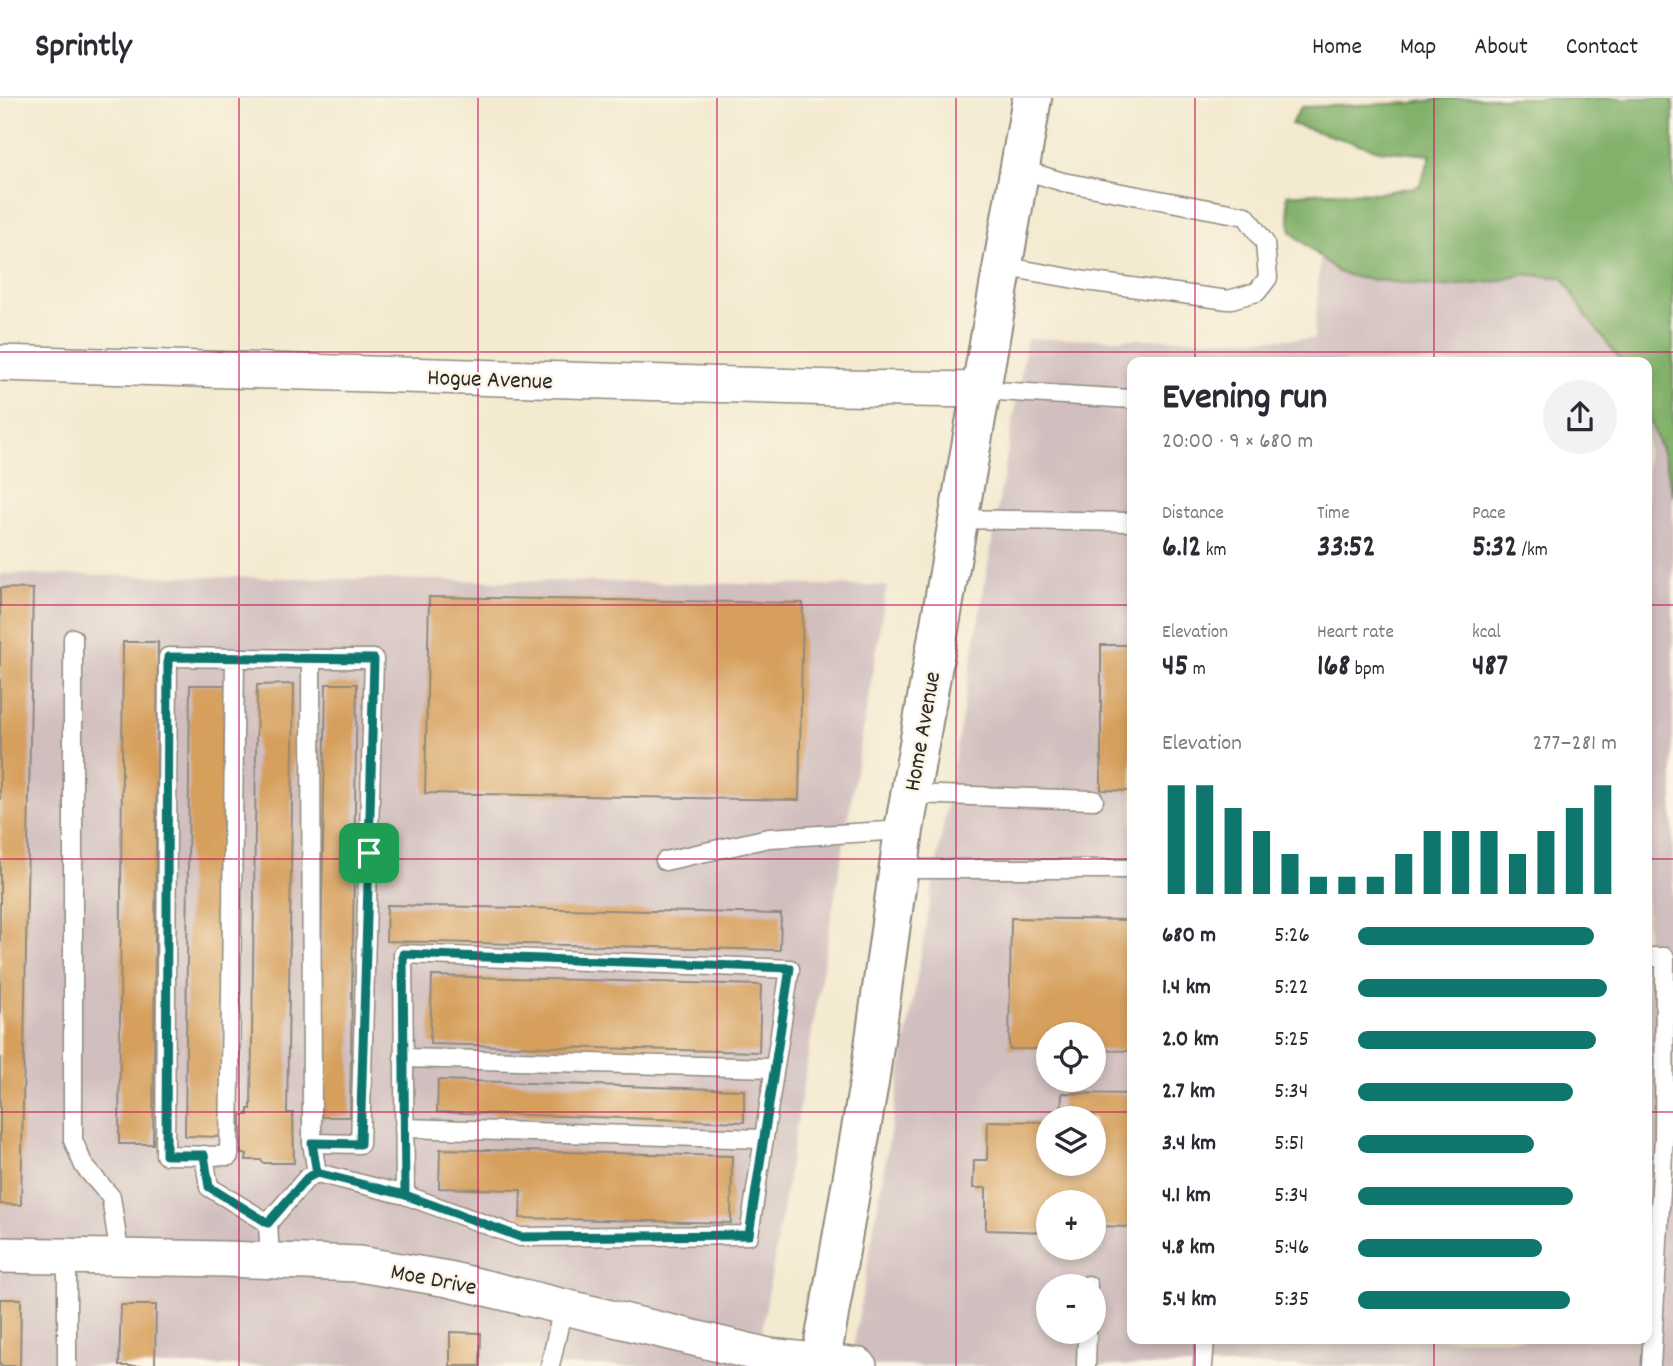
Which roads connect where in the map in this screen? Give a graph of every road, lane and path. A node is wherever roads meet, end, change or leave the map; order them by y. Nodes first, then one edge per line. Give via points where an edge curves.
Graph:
1 (1032, 98) edge
2 (1020, 169) junction
3 (1002, 266) junction
4 (0, 363) edge
5 (980, 390) junction
6 (1127, 399) edge
7 (957, 519) junction
8 (1127, 522) edge
9 (73, 638) dead end
10 (235, 658) junction
11 (312, 659) junction
12 (1094, 800) dead end
13 (907, 812) junction
14 (665, 861) dead end
15 (898, 869) junction
16 (1127, 869) edge
17 (1652, 957) edge
18 (403, 1058) junction
19 (775, 1068) junction
20 (404, 1128) junction
21 (764, 1139) junction
22 (312, 1143) junction
23 (204, 1155) junction
24 (317, 1173) junction
25 (405, 1195) junction
26 (268, 1223) junction
27 (0, 1255) edge
28 (67, 1257) junction
29 (120, 1258) junction
30 (270, 1260) junction
31 (564, 1307) junction
32 (1087, 1344) edge
33 (1205, 1344) edge
34 (820, 1365) edge
35 (67, 1366) edge
36 (550, 1366) edge
37 (859, 1366) edge
38 (1086, 1366) edge
39 (1203, 1366) edge
40 (1651, 1366) edge

1 - 2 street, Home Avenue
2 - 3 street, Home Avenue
2 - 3 lane via 1063,182 1246,216 1265,243 1268,278 1258,292 1228,300
3 - 5 street, Home Avenue
4 - 5 street, Hogue Avenue
5 - 6 lane
5 - 7 street, Home Avenue
7 - 8 lane
7 - 13 street, Home Avenue
9 - 29 lane via 73,1140 84,1166 111,1197
10 - 11 lane
10 - 23 lane via 229,1156
10 - 23 lane via 168,657 166,1155
11 - 22 lane
11 - 22 lane via 374,659 360,1144
12 - 13 lane
13 - 14 lane
13 - 15 street, Home Avenue
15 - 16 lane
15 - 34 street, Home Avenue via 869,1083
17 - 40 lane via 1665,957 1664,1136
18 - 19 lane
18 - 19 lane via 403,954 790,968
18 - 20 lane
19 - 21 lane
20 - 21 lane
20 - 25 lane
21 - 25 lane via 749,1235 520,1237
22 - 24 lane
23 - 26 lane via 209,1187
24 - 25 lane
24 - 26 lane via 307,1178
26 - 30 lane
27 - 28 street, Moe Drive
28 - 29 street, Moe Drive
28 - 35 lane
29 - 30 street, Moe Drive
30 - 31 street, Moe Drive via 359,1264 448,1279
31 - 34 street, Moe Drive via 715,1345
31 - 36 lane
32 - 38 lane
33 - 39 lane
34 - 37 street, Moe Drive

